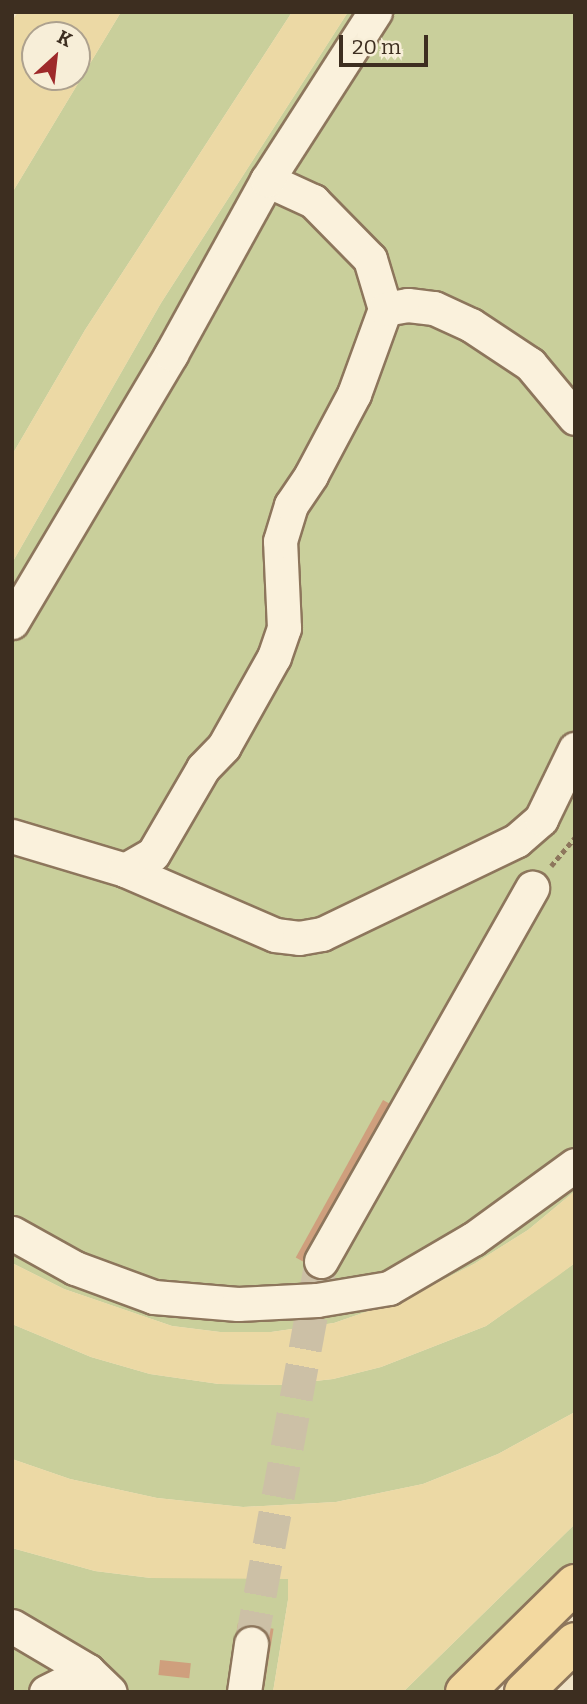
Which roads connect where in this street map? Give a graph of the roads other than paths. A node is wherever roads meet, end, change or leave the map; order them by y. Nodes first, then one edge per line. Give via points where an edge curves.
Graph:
1 (375, 12) edge
2 (267, 180) junction
3 (385, 309) junction
4 (575, 418) edge
5 (12, 622) edge
6 (575, 749) edge
7 (12, 836) edge
8 (125, 870) junction
9 (532, 888) dead end
10 (575, 1165) edge
11 (12, 1233) edge
12 (321, 1261) tunnel mouth
13 (575, 1584) edge
14 (12, 1626) edge
15 (575, 1642) edge
16 (251, 1644) tunnel mouth
17 (99, 1682) edge
18 (46, 1692) edge
19 (244, 1692) edge
20 (465, 1692) edge
21 (524, 1692) edge

1 - 2 lane
2 - 3 lane via 313,201 370,259
2 - 5 lane via 171,354
3 - 4 lane via 408,305 434,308 471,326 530,364
3 - 8 lane via 354,394 291,505 280,541 284,628 274,657 230,736 203,768 153,854
6 - 8 lane via 541,819 517,840 322,934 299,938 275,935
7 - 8 lane
9 - 12 lane
10 - 11 lane via 473,1240 389,1288 317,1300 237,1304 154,1297 75,1268
13 - 20 main road
14 - 17 lane
15 - 21 main road
16 - 19 lane
17 - 18 lane

